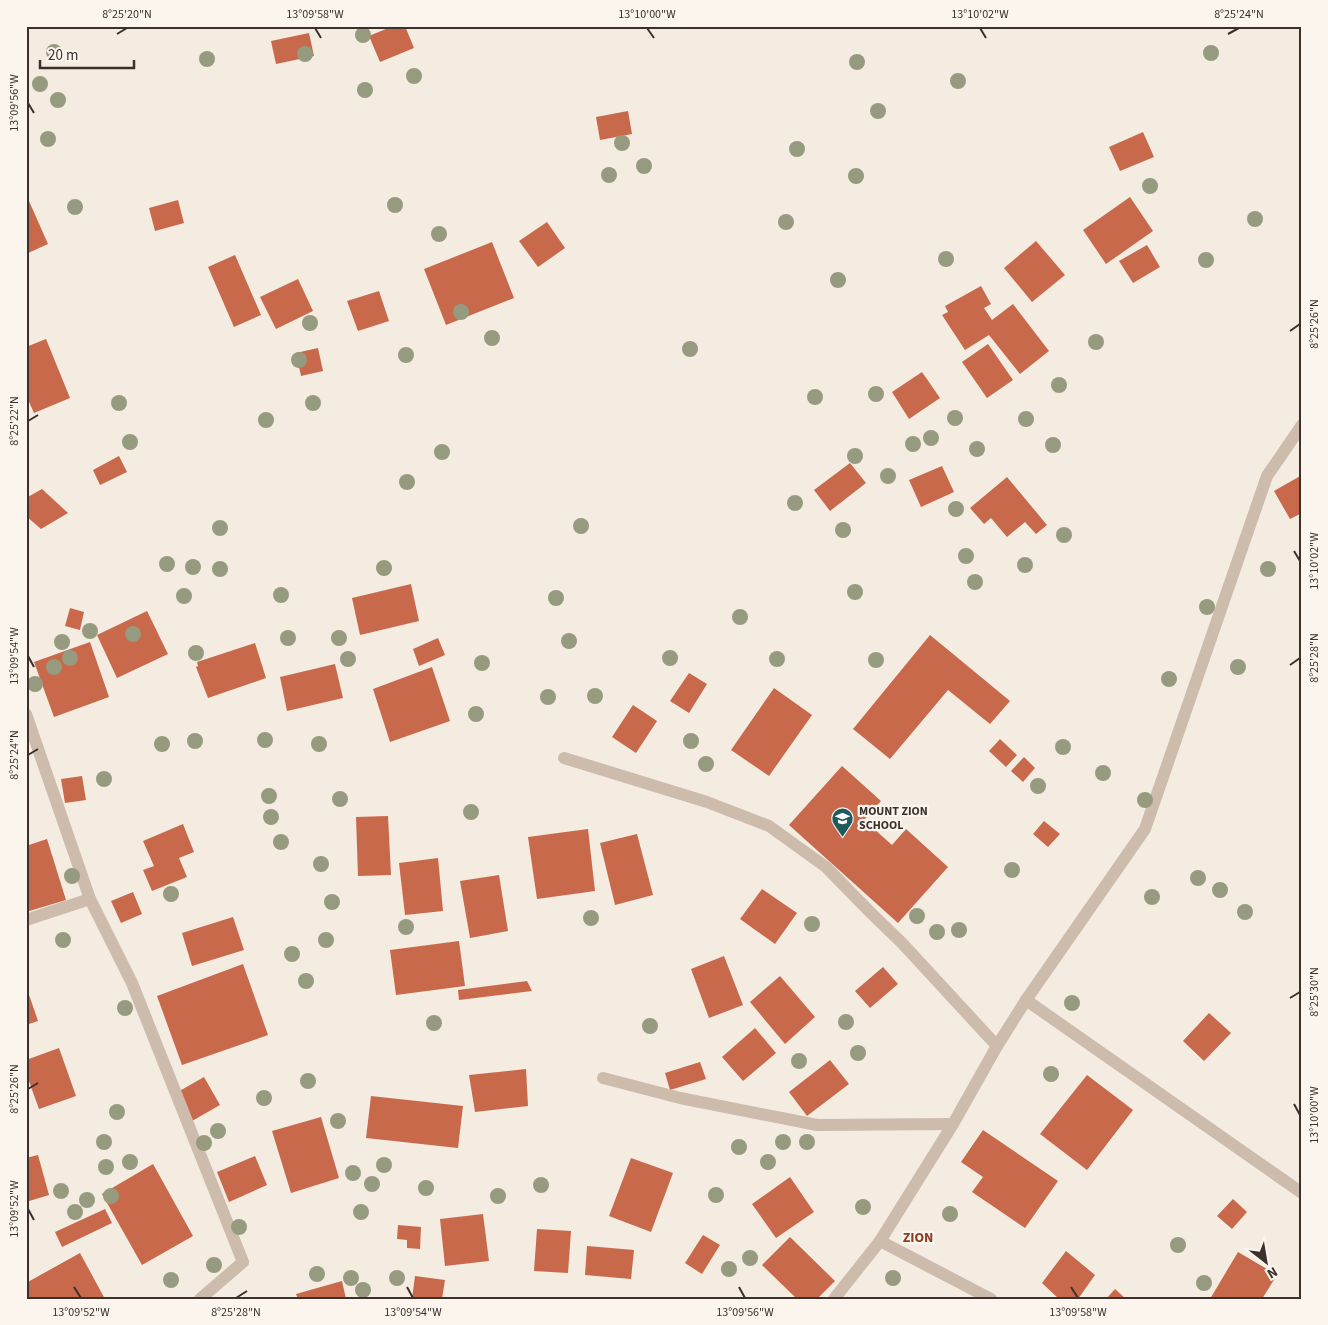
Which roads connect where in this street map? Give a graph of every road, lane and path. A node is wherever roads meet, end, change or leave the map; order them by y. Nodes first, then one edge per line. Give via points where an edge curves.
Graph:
1 (1302, 425) edge
2 (26, 714) edge
3 (564, 758) dead end
4 (90, 899) junction
5 (26, 920) edge
6 (1026, 1000) junction
7 (997, 1046) junction
8 (603, 1078) dead end
9 (953, 1124) junction
10 (1302, 1193) edge
11 (880, 1241) junction
12 (200, 1299) edge
13 (834, 1299) edge
14 (991, 1299) edge

1 - 6 street via 1267,476 1145,829
2 - 4 street
3 - 7 street via 707,802 769,826 826,867
4 - 5 street
4 - 12 street via 132,983 244,1262
6 - 7 street
6 - 10 street
7 - 9 street
8 - 9 street via 680,1098 817,1125
9 - 11 street
11 - 13 street
11 - 14 street

